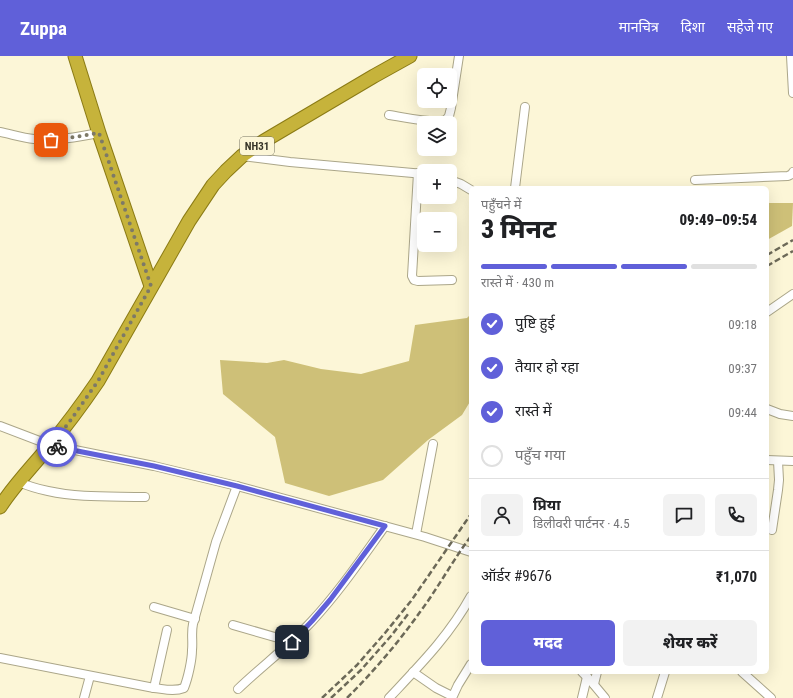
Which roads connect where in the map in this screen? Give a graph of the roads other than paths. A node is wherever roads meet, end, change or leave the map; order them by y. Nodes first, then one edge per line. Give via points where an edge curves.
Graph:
1 (75, 56) edge
2 (459, 56) edge
3 (792, 56) edge
4 (402, 58) edge
5 (793, 93) edge
6 (525, 107) dead end
7 (389, 115) dead end
8 (0, 132) edge
9 (99, 133) junction
10 (242, 156) junction
11 (793, 172) edge
12 (417, 173) edge
13 (695, 180) dead end
14 (457, 183) edge
15 (515, 186) edge
16 (469, 189) edge
17 (418, 204) edge
18 (452, 280) dead end
19 (151, 286) junction
20 (793, 294) edge
21 (769, 311) edge
22 (769, 410) edge
23 (793, 416) edge
24 (0, 426) edge
25 (433, 444) dead end
26 (50, 445) junction
27 (769, 460) edge
28 (778, 461) junction
29 (793, 461) edge
30 (19, 482) junction
31 (237, 486) junction
32 (144, 497) dead end
33 (0, 507) edge
34 (385, 526) junction
35 (772, 530) dead end
36 (416, 534) junction
37 (469, 551) edge
38 (469, 599) edge
39 (154, 606) dead end
40 (195, 618) junction
41 (233, 625) dead end
42 (167, 630) dead end
43 (292, 642) junction
44 (0, 658) edge
45 (469, 667) edge
46 (414, 672) junction
47 (584, 674) edge
48 (596, 674) edge
49 (664, 674) edge
50 (744, 674) edge
51 (90, 676) junction
52 (594, 684) junction
53 (154, 688) junction
54 (238, 689) dead end
55 (762, 695) edge
56 (452, 697) edge
57 (84, 698) edge
58 (389, 698) edge
59 (582, 698) edge
60 (605, 698) edge
61 (657, 698) edge
62 (771, 698) edge

1 - 9 highway
2 - 7 street via 451,108 446,120 442,122
3 - 5 street
4 - 10 highway, NH31
6 - 15 street
8 - 9 street via 51,140
9 - 19 highway
10 - 12 street
10 - 19 highway, NH31 via 213,186
11 - 13 street via 788,176
14 - 16 street
17 - 18 street via 412,276 418,281
19 - 26 highway, NH31 via 98,381
20 - 21 street
22 - 23 street
24 - 26 street
25 - 36 street
26 - 30 highway, NH31
26 - 31 street
27 - 28 street
28 - 29 street
28 - 35 street via 779,480
30 - 32 street via 48,491 82,496
30 - 33 highway, NH31
31 - 34 street
31 - 40 street via 216,542
34 - 36 street
34 - 43 street via 330,600
36 - 37 street
38 - 46 street via 443,639
39 - 40 street
40 - 53 street via 192,652 184,688
41 - 43 street
42 - 53 street
43 - 54 street
44 - 51 street
45 - 56 street
46 - 56 street
46 - 58 street
47 - 52 street
47 - 59 street
48 - 52 street
49 - 61 street
50 - 55 street
51 - 53 street
51 - 57 street
52 - 60 street
55 - 62 street

